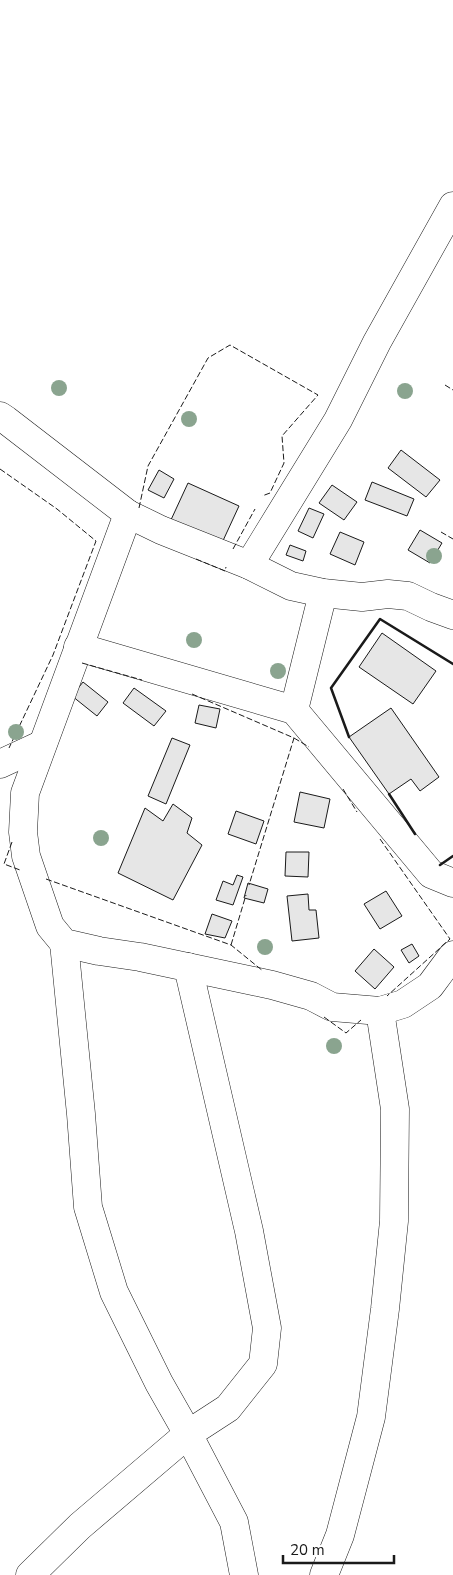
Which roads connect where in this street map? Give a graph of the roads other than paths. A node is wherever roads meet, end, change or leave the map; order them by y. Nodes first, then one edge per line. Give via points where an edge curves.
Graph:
1 (453, 206) edge
2 (0, 416) edge
3 (128, 514) junction
4 (249, 565) junction
5 (323, 594) junction
6 (453, 615) edge
7 (78, 647) junction
8 (294, 710) junction
9 (41, 746) junction
10 (0, 764) edge
11 (453, 883) edge
12 (64, 943) junction
13 (453, 955) edge
14 (188, 967) junction
15 (380, 1011) junction
16 (188, 1434) junction
17 (30, 1575) edge
18 (244, 1575) edge
19 (324, 1575) edge

1 - 4 street via 377,342 338,420
2 - 3 street
3 - 4 street
3 - 7 street
4 - 5 street via 291,586
5 - 6 street via 362,598 388,594 408,596
5 - 8 street
7 - 8 street
7 - 9 street
8 - 11 street via 431,874
9 - 10 street
9 - 12 street via 25,793 23,832 26,856 50,926
12 - 14 street
12 - 16 street via 88,1207 114,1292
13 - 15 street via 430,986 403,1004
14 - 15 street via 272,985 311,996 332,1007
14 - 16 street via 249,1231 267,1328 263,1364 228,1408
15 - 19 street via 395,1109 394,1221 372,1417 340,1535
16 - 17 street via 80,1526
16 - 18 street via 234,1522

